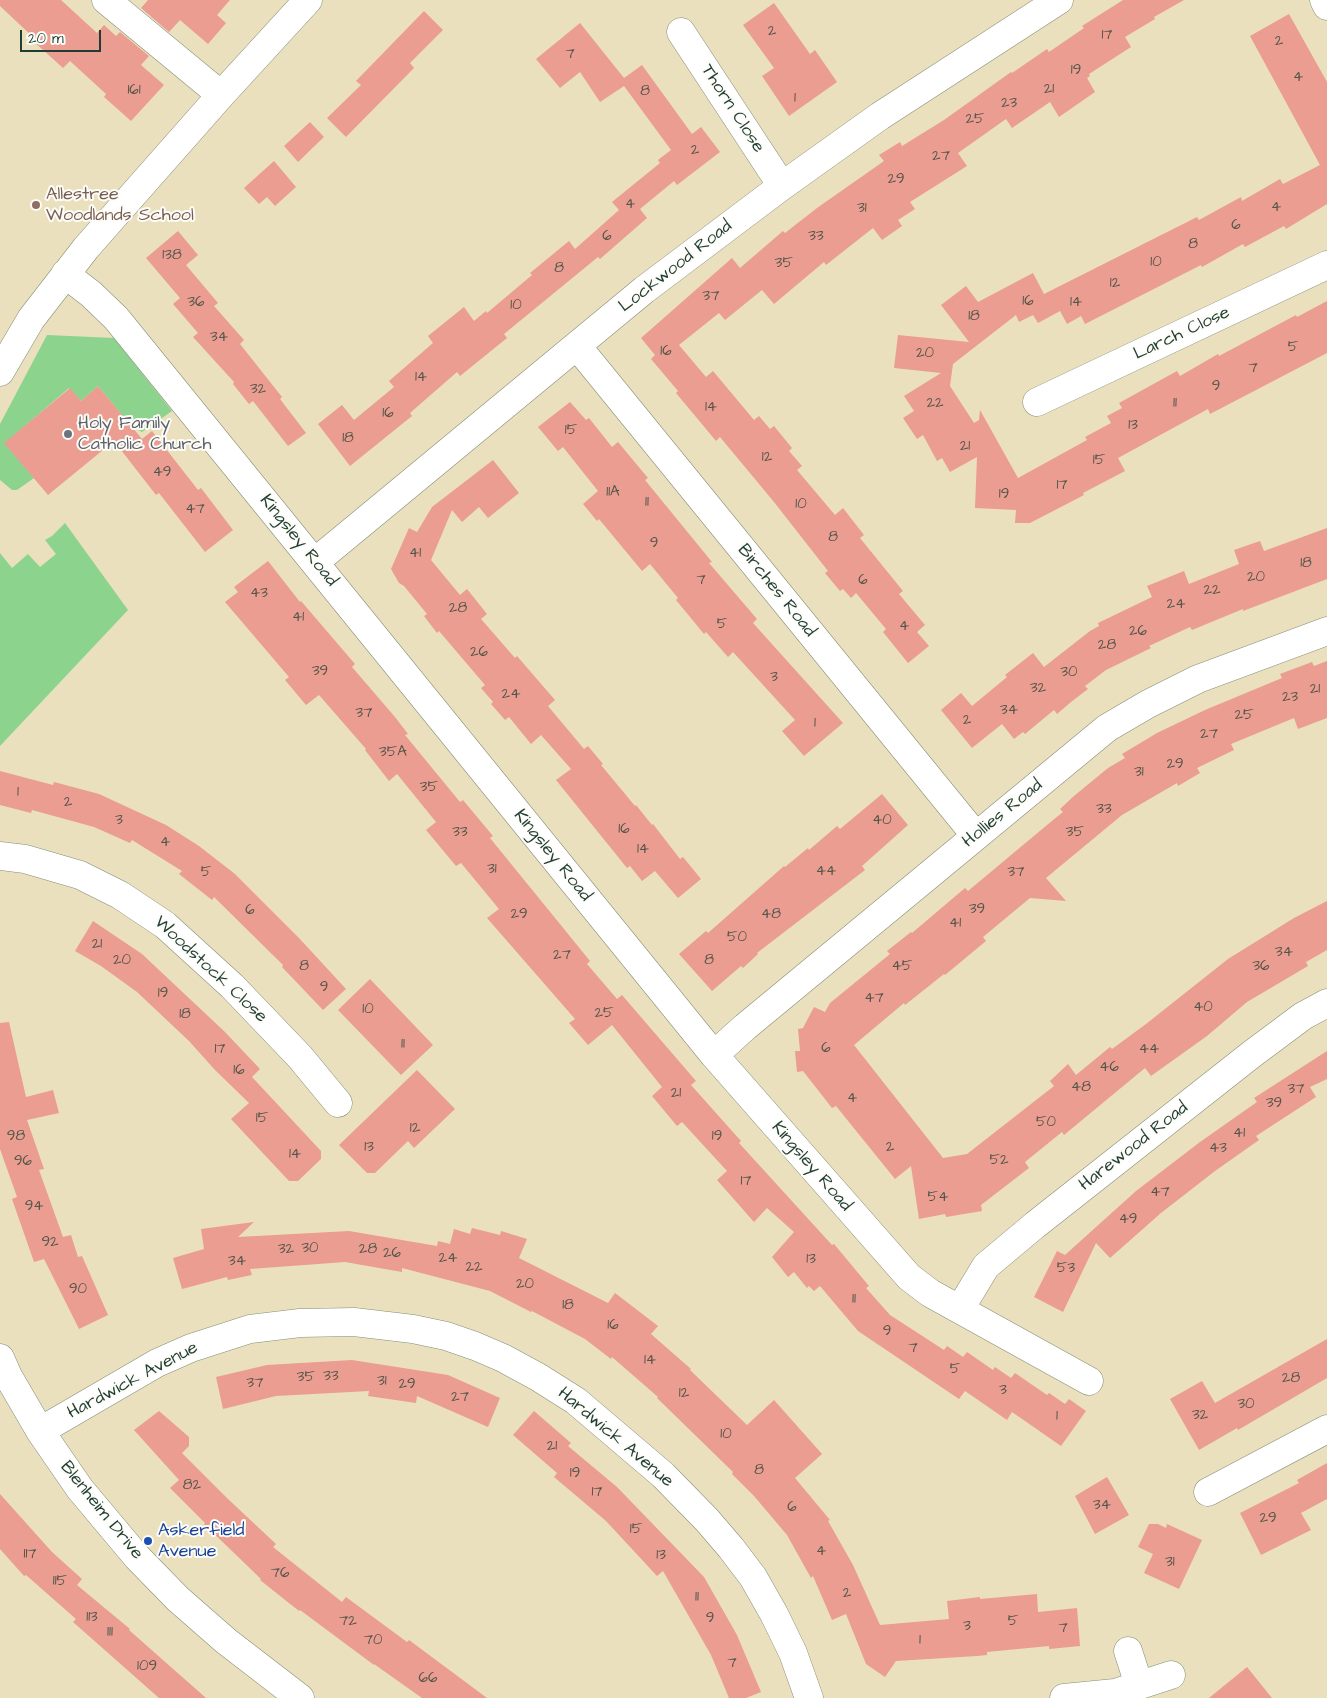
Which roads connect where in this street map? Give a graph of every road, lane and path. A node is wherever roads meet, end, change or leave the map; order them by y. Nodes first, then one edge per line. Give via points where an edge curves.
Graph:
1 (106, 0) edge
2 (308, 0) edge
3 (1324, 0) edge
4 (1054, 1) edge
5 (1327, 6) edge
6 (681, 32) dead end
7 (221, 95) junction
8 (782, 186) junction
9 (1327, 265) edge
10 (65, 274) junction
11 (577, 346) junction
12 (0, 372) edge
13 (1037, 402) dead end
14 (315, 562) junction
15 (1327, 631) edge
16 (976, 836) junction
17 (0, 856) edge
18 (1327, 1003) edge
19 (714, 1056) junction
20 (338, 1103) dead end
21 (960, 1309) junction
22 (0, 1358) edge
23 (1089, 1381) dead end
24 (1327, 1429) edge
25 (40, 1431) junction
26 (1208, 1492) dead end
27 (1128, 1651) dead end
28 (1171, 1675) dead end
29 (1139, 1685) junction
30 (300, 1698) edge
31 (809, 1698) edge
32 (1064, 1698) edge

1 - 7 street
2 - 7 street
3 - 5 street
4 - 8 street, Lockwood Road via 880,116
6 - 8 street, Thorn Close
7 - 10 street
8 - 11 street, Lockwood Road via 644,290
9 - 13 street, Larch Close
10 - 12 street via 31,318
10 - 14 street, Kingsley Road via 116,318
11 - 14 street, Lockwood Road
11 - 16 street, Birches Road
14 - 19 street, Kingsley Road
15 - 16 street, Hollies Road via 1198,679 1148,704 1107,728
16 - 19 street, Hollies Road
17 - 20 street, Woodstock Close via 25,859 80,874 165,924 232,986 300,1057
18 - 21 street, Harewood Road via 1303,1016 1252,1054 993,1260
19 - 21 street, Kingsley Road via 909,1277
21 - 23 street, Kingsley Road
22 - 25 street, Blenheim Drive
24 - 26 street
25 - 30 street, Blenheim Drive via 80,1489 137,1557 226,1641
25 - 31 street, Hardwick Avenue via 157,1363 250,1329 300,1323 354,1322 413,1329 475,1346 538,1377 576,1401 663,1475 702,1514 731,1548 770,1606 793,1653
27 - 29 street
28 - 29 street
29 - 32 street via 1115,1693

